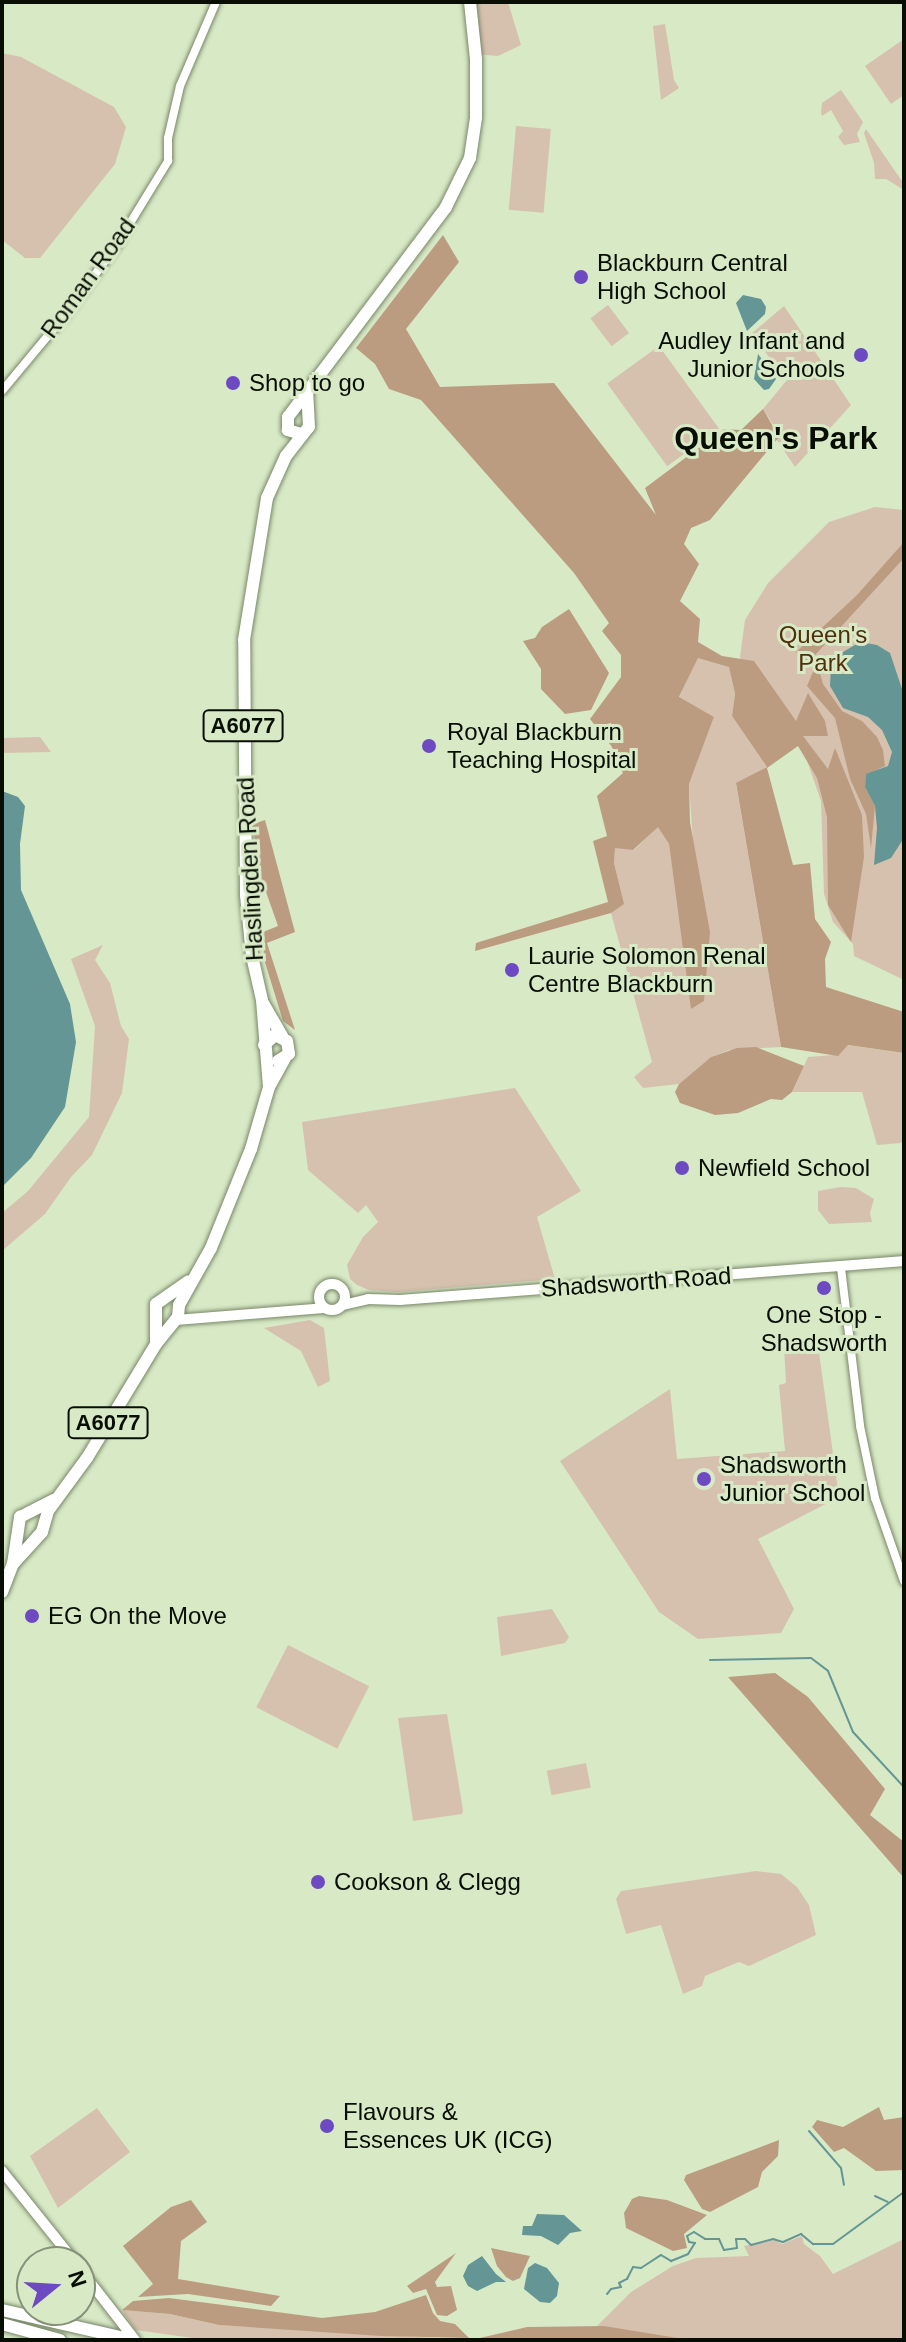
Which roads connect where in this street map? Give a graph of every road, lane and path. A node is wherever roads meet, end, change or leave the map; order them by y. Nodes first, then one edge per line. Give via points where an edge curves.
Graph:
1 (216, 2) edge
2 (470, 2) edge
3 (2, 391) edge
4 (307, 391) junction
5 (291, 413) junction
6 (307, 416) junction
7 (295, 432) junction
8 (262, 1000) junction
9 (283, 1037) junction
10 (264, 1049) junction
11 (285, 1058) junction
12 (269, 1087) junction
13 (904, 1261) edge
14 (841, 1268) junction
15 (190, 1280) junction
16 (343, 1288) junction
17 (322, 1289) junction
18 (162, 1298) junction
19 (368, 1299) junction
20 (179, 1305) junction
21 (343, 1305) junction
22 (324, 1308) junction
23 (293, 1309) junction
24 (204, 1317) junction
25 (157, 1319) junction
26 (175, 1321) junction
27 (156, 1344) junction
28 (57, 1499) junction
29 (31, 1511) junction
30 (44, 1521) junction
31 (18, 1529) junction
32 (35, 1538) junction
33 (13, 1564) junction
34 (904, 1581) edge
35 (2, 1592) edge
36 (2, 2171) edge
37 (62, 2246) edge
38 (96, 2290) edge
39 (4, 2310) edge
40 (2, 2324) edge
41 (60, 2340) edge
42 (134, 2340) edge

1 - 3 street, Roman Road via 180,86 168,161 108,258
2 - 4 highway, A6077 via 476,54 470,158 446,207
4 - 5 highway, A6077
4 - 6 highway, A6077
5 - 6 highway
5 - 7 highway, A6077 via 286,421
6 - 7 highway, A6077 via 309,427
7 - 8 highway, Haslingden Road / A6077 via 267,498 244,642 246,895
8 - 9 highway, Haslingden Road / A6077
8 - 10 highway, Haslingden Road / A6077
9 - 10 highway via 271,1036
9 - 11 highway, A6077 via 289,1045
10 - 11 highway via 274,1061
10 - 12 highway, Haslingden Road / A6077
11 - 12 highway, Haslingden Road / A6077
12 - 15 highway, Haslingden Road / A6077 via 232,1198 211,1248
13 - 14 main road, Shadsworth Road
14 - 19 main road, Shadsworth Road
14 - 34 street via 860,1426 875,1498
15 - 18 highway, Haslingden Road / A6077
15 - 20 highway, Haslingden Road / A6077
16 - 17 main road, Shadsworth Road via 331,1284
16 - 19 main road, Shadsworth Road
16 - 21 main road
17 - 22 main road
17 - 23 main road, Shadsworth Road
18 - 20 highway
18 - 25 highway, A6077 via 154,1307
19 - 21 main road, Shadsworth Road
20 - 24 main road
20 - 26 highway, A6077
21 - 22 main road, Shadsworth Road via 332,1311
22 - 23 main road, Shadsworth Road
23 - 24 main road, Shadsworth Road
24 - 26 main road, Shadsworth Road
25 - 26 highway
25 - 27 highway, A6077
26 - 27 highway, A6077
27 - 28 highway, A6077
28 - 29 highway, A6077
28 - 30 highway, A6077
29 - 30 highway
29 - 31 highway, A6077 via 20,1517
30 - 32 highway, A6077
31 - 32 highway via 26,1538
31 - 33 highway, A6077
32 - 33 highway, A6077
33 - 35 highway, A6077
36 - 37 main road
38 - 42 main road
39 - 42 highway
40 - 41 highway

